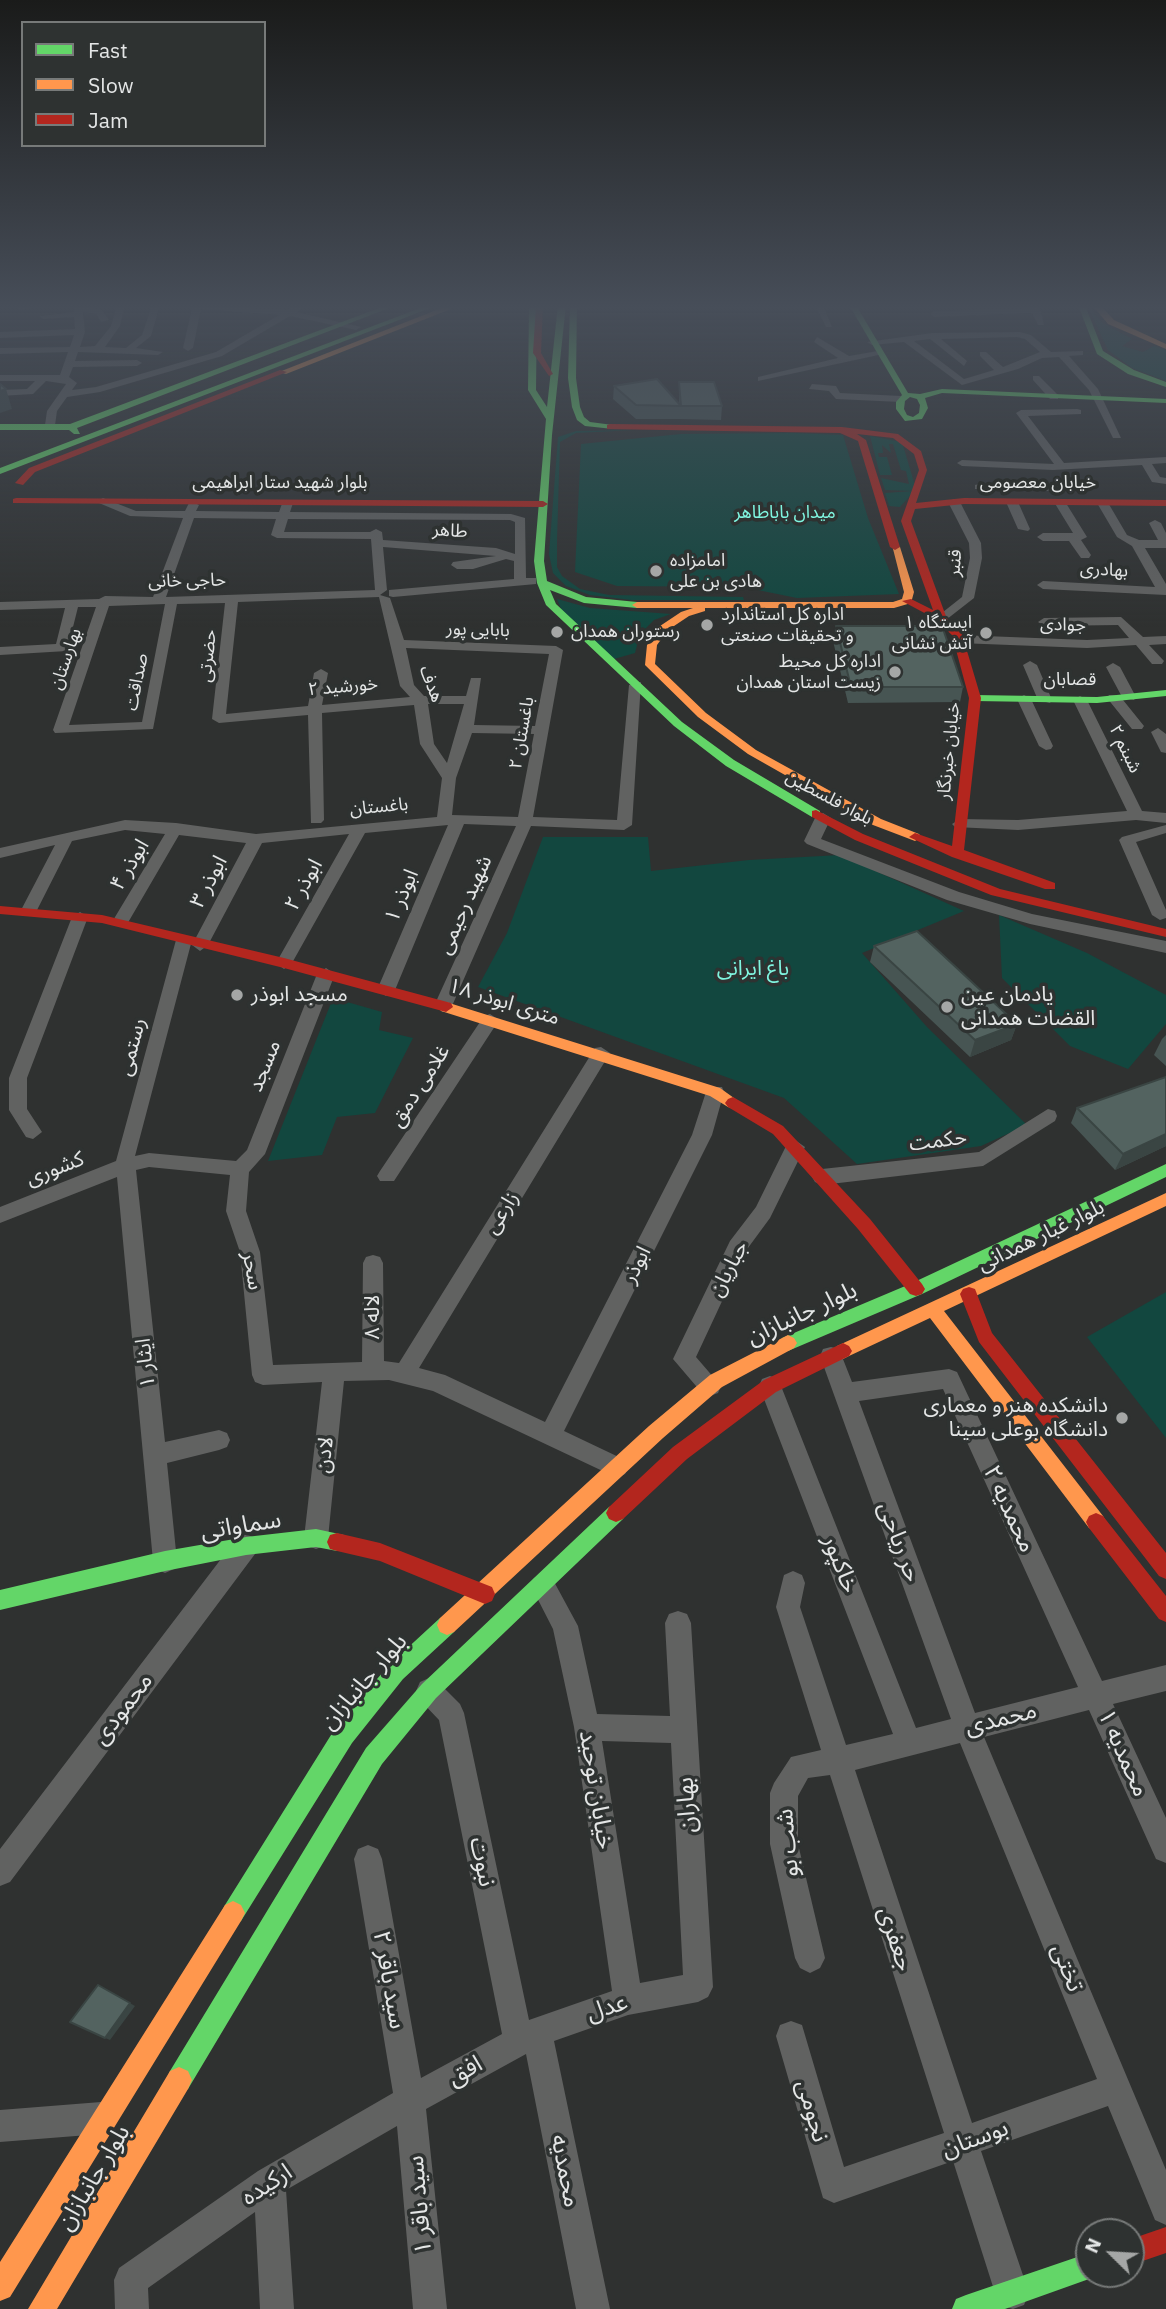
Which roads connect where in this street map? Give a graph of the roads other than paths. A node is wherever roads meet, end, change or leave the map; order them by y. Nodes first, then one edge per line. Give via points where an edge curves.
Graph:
1 (52, 413) edge
2 (115, 413) edge
3 (160, 413) edge
4 (165, 413) edge
5 (542, 413) edge
6 (551, 413) edge
7 (579, 413) edge
8 (904, 413) edge
9 (911, 413) edge
10 (1035, 413) edge
11 (1105, 413) edge
12 (50, 425) junction
13 (133, 425) junction
14 (0, 427) edge
15 (549, 427) junction
16 (74, 429) junction
17 (842, 430) junction
18 (869, 431) junction
19 (1117, 436) dead end
20 (918, 453) junction
21 (1166, 460) edge
22 (1144, 461) junction
23 (0, 462) edge
24 (962, 463) dead end
25 (1060, 465) junction
26 (1024, 466) junction
27 (923, 470) junction
28 (0, 471) edge
29 (1166, 481) edge
30 (0, 483) edge
31 (979, 487) dead end
32 (16, 494) edge
33 (1053, 494) junction
34 (511, 499) junction
35 (544, 499) junction
36 (959, 501) junction
37 (1012, 502) junction
38 (1103, 503) junction
39 (1166, 503) edge
40 (909, 507) junction
41 (192, 508) junction
42 (285, 509) junction
43 (379, 509) junction
44 (1155, 523) dead end
45 (1024, 529) dead end
46 (1043, 537) dead end
47 (1073, 537) junction
48 (376, 539) junction
49 (1137, 544) junction
50 (1166, 544) edge
51 (1085, 555) dead end
52 (514, 557) junction
53 (457, 565) dead end
54 (541, 582) junction
55 (520, 583) junction
56 (1043, 585) dead end
57 (929, 588) junction
58 (1165, 591) edge
59 (383, 594) junction
60 (232, 597) junction
61 (166, 599) junction
62 (105, 600) junction
63 (907, 601) junction
64 (73, 602) junction
65 (714, 605) junction
66 (0, 606) edge
67 (942, 619) junction
68 (1044, 622) dead end
69 (579, 634) junction
70 (959, 639) junction
71 (1166, 640) edge
72 (1140, 642) junction
73 (399, 644) junction
74 (556, 650) junction
75 (0, 651) edge
76 (1157, 661) dead end
77 (650, 664) junction
78 (1030, 665) dead end
79 (1113, 667) dead end
80 (622, 671) junction
81 (321, 673) dead end
82 (476, 681) dead end
83 (636, 685) junction
84 (1166, 693) edge
85 (975, 698) junction
86 (1122, 698) junction
87 (420, 699) junction
88 (1024, 699) junction
89 (470, 700) junction
90 (1045, 700) junction
91 (1080, 701) junction
92 (315, 708) junction
93 (219, 719) joint
94 (1137, 726) dead end
95 (466, 729) junction
96 (60, 730) joint
97 (543, 730) junction
98 (1158, 732) dead end
99 (1046, 746) dead end
100 (1166, 749) edge
101 (449, 778) junction
102 (1136, 815) junction
103 (823, 818) junction
104 (316, 820) dead end
105 (451, 820) junction
106 (525, 822) junction
107 (960, 824) junction
108 (1162, 824) edge
109 (176, 828) junction
110 (360, 828) junction
111 (66, 838) junction
112 (256, 839) junction
113 (1127, 840) joint
114 (0, 853) edge
115 (957, 854) junction
116 (0, 910) edge
117 (28, 912) junction
118 (1163, 915) edge
119 (80, 917) junction
120 (120, 922) junction
121 (1166, 933) edge
122 (192, 943) junction
123 (1166, 947) edge
124 (284, 963) junction
125 (326, 974) junction
126 (386, 990) junction
127 (443, 1006) junction
128 (490, 1020) junction
129 (601, 1053) junction
130 (715, 1092) junction
131 (1048, 1116) dead end
132 (33, 1132) dead end
133 (795, 1147) junction
134 (126, 1166) junction
135 (240, 1169) junction
136 (1166, 1170) edge
137 (387, 1176) dead end
138 (822, 1177) junction
139 (1166, 1199) edge
140 (0, 1215) edge
141 (373, 1263) dead end
142 (936, 1279) joint
143 (916, 1289) junction
144 (970, 1294) junction
145 (934, 1311) junction
146 (831, 1356) junction
147 (373, 1370) junction
148 (334, 1372) junction
149 (404, 1374) junction
150 (710, 1386) junction
151 (771, 1386) junction
152 (844, 1393) junction
153 (550, 1436) junction
154 (219, 1440) dead end
155 (155, 1455) junction
156 (617, 1468) junction
157 (316, 1538) junction
158 (246, 1546) junction
159 (165, 1561) junction
160 (1166, 1569) edge
161 (793, 1583) dead end
162 (543, 1586) junction
163 (485, 1594) junction
164 (0, 1600) edge
165 (1166, 1612) edge
166 (678, 1623) dead end
167 (1166, 1678) edge
168 (429, 1691) junction
169 (1097, 1695) junction
170 (587, 1727) junction
171 (967, 1727) junction
172 (682, 1730) junction
173 (909, 1742) junction
174 (835, 1760) junction
175 (1166, 1849) edge
176 (368, 1859) dead end
177 (0, 1872) edge
178 (810, 1958) dead end
179 (698, 1987) joint
180 (179, 1996) junction
181 (628, 2000) junction
182 (216, 2020) junction
183 (791, 2036) dead end
184 (528, 2037) junction
185 (1116, 2088) junction
186 (410, 2101) junction
187 (105, 2118) junction
188 (0, 2126) edge
189 (962, 2144) junction
190 (269, 2182) junction
191 (834, 2187) joint
192 (1166, 2209) edge
193 (1166, 2240) edge
194 (1145, 2247) edge
195 (1075, 2271) edge
196 (0, 2287) edge
197 (1012, 2293) junction
198 (131, 2294) edge
199 (42, 2309) edge
200 (277, 2309) edge
201 (430, 2309) edge
202 (593, 2309) edge
203 (966, 2309) edge

1 - 12 street
2 - 16 main road
3 - 13 main road
4 - 13 main road
5 - 15 main road
6 - 15 main road
7 - 17 main road via 580,418 597,427
8 - 18 main road via 894,427
9 - 20 main road
10 - 25 street via 1021,413
11 - 19 street
12 - 14 main road
12 - 16 main road
13 - 28 main road
13 - 32 main road via 32,470
15 - 35 main road
16 - 23 main road
17 - 18 main road
17 - 63 main road via 862,440 909,592
18 - 20 main road via 904,439
20 - 27 main road
21 - 22 street
22 - 25 street via 1117,458
22 - 29 street via 1156,481
24 - 26 street
25 - 26 street
26 - 33 street via 1034,483
27 - 36 main road via 935,489
27 - 40 main road
30 - 32 main road
31 - 33 street
32 - 34 main road, بلوار شهید ستار ابراهیمی
32 - 41 main road, بلوار شهید ستار ابراهیمی
33 - 37 main road, خیابان معصومی
33 - 38 main road, خیابان معصومی
33 - 47 street via 1081,537
34 - 35 main road, بلوار شهید ستار ابراهیمی
34 - 43 main road, بلوار شهید ستار ابراهیمی
35 - 54 main road
36 - 37 main road, خیابان معصومی
36 - 40 main road, خیابان معصومی
36 - 67 street, قنبر via 976,558 968,598
37 - 45 street
38 - 39 main road, خیابان معصومی
38 - 49 street via 1123,537
40 - 57 main road, خیابان خبرنگار via 906,521
41 - 42 main road, بلوار شهید ستار ابراهیمی
41 - 61 street
42 - 43 main road, بلوار شهید ستار ابراهیمی
42 - 48 street, طاهر via 277,535
43 - 48 street, هدف
43 - 52 street via 521,520
44 - 50 street
46 - 47 street
47 - 51 street
48 - 52 street, طاهر
48 - 59 street, هدف
49 - 50 street
49 - 58 street
52 - 53 street
52 - 55 street
54 - 55 street, حاجی خانی
54 - 65 main road via 568,595 607,603
54 - 69 main road, بلوار فلسطین via 551,605
55 - 59 street, حاجی خانی
56 - 58 street, بهادری
57 - 63 main road
57 - 67 main road, خیابان خبرنگار
59 - 60 street, حاجی خانی
59 - 73 street, هدف
60 - 61 street, حاجی خانی
60 - 93 street, حضرتی
61 - 62 street, حاجی خانی
61 - 96 street, صداقت via 148,726
62 - 64 street, حاجی خانی
62 - 96 street, بهارستان
63 - 65 main road via 894,605
63 - 67 main road, خیابان خبرنگار
64 - 66 street, حاجی خانی
64 - 75 street via 62,648
65 - 77 main road via 685,614 664,628 652,645
67 - 70 main road, خیابان خبرنگار
68 - 72 street via 1121,621
69 - 74 street
69 - 80 main road, بلوار فلسطین
70 - 72 street, جوادی
70 - 85 main road, خیابان خبرنگار
71 - 72 street, جوادی
72 - 76 street
73 - 74 street, بابایی پور
73 - 87 street, هدف via 407,686
74 - 97 street, باغستان ۲
77 - 80 main road via 625,661
77 - 115 main road, بلوار فلسطین via 702,715 752,752 877,822
78 - 90 street
79 - 86 street
80 - 83 main road, بلوار فلسطین
81 - 92 street
82 - 89 street
83 - 103 main road, بلوار فلسطین via 730,763
83 - 106 street, باغستان via 624,825
84 - 86 main road, قصابان
85 - 88 main road, قصابان
85 - 107 main road, خیابان خبرنگار
86 - 91 main road, قصابان
86 - 94 street
87 - 89 street, خورشید ۲
87 - 92 street, خورشید ۲
87 - 101 street, هدف via 427,744
88 - 90 main road, قصابان
88 - 99 street
89 - 95 street
90 - 91 main road, قصابان
91 - 102 street, شبنم ۲
92 - 93 street, خورشید ۲
92 - 104 street
95 - 97 street
95 - 101 street
97 - 106 street, باغستان ۲
98 - 100 street
101 - 105 street
102 - 107 street via 1018,825
102 - 108 street
103 - 121 main road, بلوار فلسطین via 996,892
103 - 123 street via 812,841 953,895 1030,919
105 - 106 street, باغستان
105 - 110 street, باغستان
105 - 126 street, ابوذر ۱
106 - 127 street, شهید رحیمی
107 - 115 main road, خیابان خبرنگار
108 - 113 street
109 - 111 street, باغستان via 125,825
109 - 112 street, باغستان
109 - 120 street, ابوذر ۴
110 - 112 street, باغستان
110 - 124 street, ابوذر ۲
111 - 114 street, باغستان
111 - 117 street
112 - 122 street, ابوذر ۳
113 - 118 street
115 - 118 main road, بلوار فلسطین via 1069,892
116 - 117 main road, ۱۸ متری ابوذر
117 - 119 main road, ۱۸ متری ابوذر
119 - 120 main road, ۱۸ متری ابوذر
119 - 132 street via 18,1078 18,1110
120 - 122 main road, ۱۸ متری ابوذر
122 - 124 main road, ۱۸ متری ابوذر
122 - 134 street, رستمی via 125,1157
124 - 125 main road, ۱۸ متری ابوذر
125 - 126 main road, ۱۸ متری ابوذر
125 - 135 street, مسجد via 255,1154
126 - 127 main road, ۱۸ متری ابوذر
127 - 128 main road, ۱۸ متری ابوذر
128 - 129 main road, ۱۸ متری ابوذر
128 - 137 street, غلامی دمق
129 - 130 main road, ۱۸ متری ابوذر
129 - 149 street, زارعی
130 - 133 main road, ۱۸ متری ابوذر via 778,1130
130 - 153 street, ابوذر via 702,1135
131 - 138 street, حکمت via 983,1159
133 - 138 main road, ۱۸ متری ابوذر
133 - 150 street, جباریان via 763,1212 737,1247 684,1359
134 - 135 street, کشوری via 149,1160
134 - 140 street, کشوری
134 - 155 street, ایثار ۱
135 - 148 street, سحر via 236,1211 250,1252 263,1375
136 - 142 main road, بلوار غبار همدانی
138 - 143 main road, ۱۸ متری ابوذر
139 - 144 main road, بلوار غبار همدانی
141 - 147 street, لاله ۸
142 - 143 main road, بلوار جانبازان
143 - 150 main road, بلوار جانبازان via 785,1344
144 - 145 main road, بلوار غبار همدانی
144 - 160 main road via 985,1337
145 - 146 main road, بلوار جانبازان
145 - 165 main road
146 - 151 main road, بلوار جانبازان
146 - 152 street, حر ریاحی
147 - 148 street
147 - 149 street
148 - 157 street, لادن
149 - 153 street via 437,1382
150 - 156 main road, بلوار جانبازان
151 - 162 main road, بلوار جانبازان via 680,1453
151 - 173 street, خاکپور
152 - 169 street, محمدیه ۲ via 949,1379
152 - 171 street, حر ریاحی
153 - 156 street
154 - 155 street
155 - 159 street, ایثار ۱
156 - 163 main road, بلوار جانبازان
157 - 158 main road, سماواتی
157 - 163 main road, سماواتی via 380,1552
158 - 159 main road, سماواتی
158 - 177 street, محمودی
159 - 164 main road, سماواتی
161 - 174 street, جعفری via 788,1607
162 - 168 main road, بلوار جانبازان
162 - 170 street, خیابان توحید via 565,1626
163 - 180 main road, بلوار جانبازان via 396,1672 344,1734
166 - 172 street, بهاران
167 - 169 street, محمدی
168 - 182 main road, بلوار جانبازان via 374,1756
168 - 184 street, نبوت via 451,1713
169 - 171 street, محمدی
169 - 175 street, محمدیه ۱
170 - 172 street
170 - 181 street, خیابان توحید
171 - 173 street, محمدی
171 - 185 street, تختی
172 - 179 street, بهاران
173 - 174 street, محمدی
174 - 178 street, شب بو via 800,1766 784,1793 784,1844
174 - 189 street, جعفری
176 - 186 street, سید باقر ۲
179 - 181 street, عدل
180 - 182 main road
180 - 187 main road, بلوار جانبازان
181 - 184 street, عدل
182 - 199 main road, بلوار جانبازان
183 - 191 street, نجومی
184 - 186 street, افق
184 - 202 street, محمدیه
185 - 189 street, بوستان
185 - 192 street, تختی
186 - 190 street, ارکیده
186 - 201 street, سید باقر ۱
187 - 188 street
187 - 196 main road, بلوار جانبازان
189 - 191 street, بوستان
189 - 197 street, جعفری
190 - 198 street, ارکیده
190 - 200 street
193 - 194 main road
195 - 197 main road
197 - 203 main road

